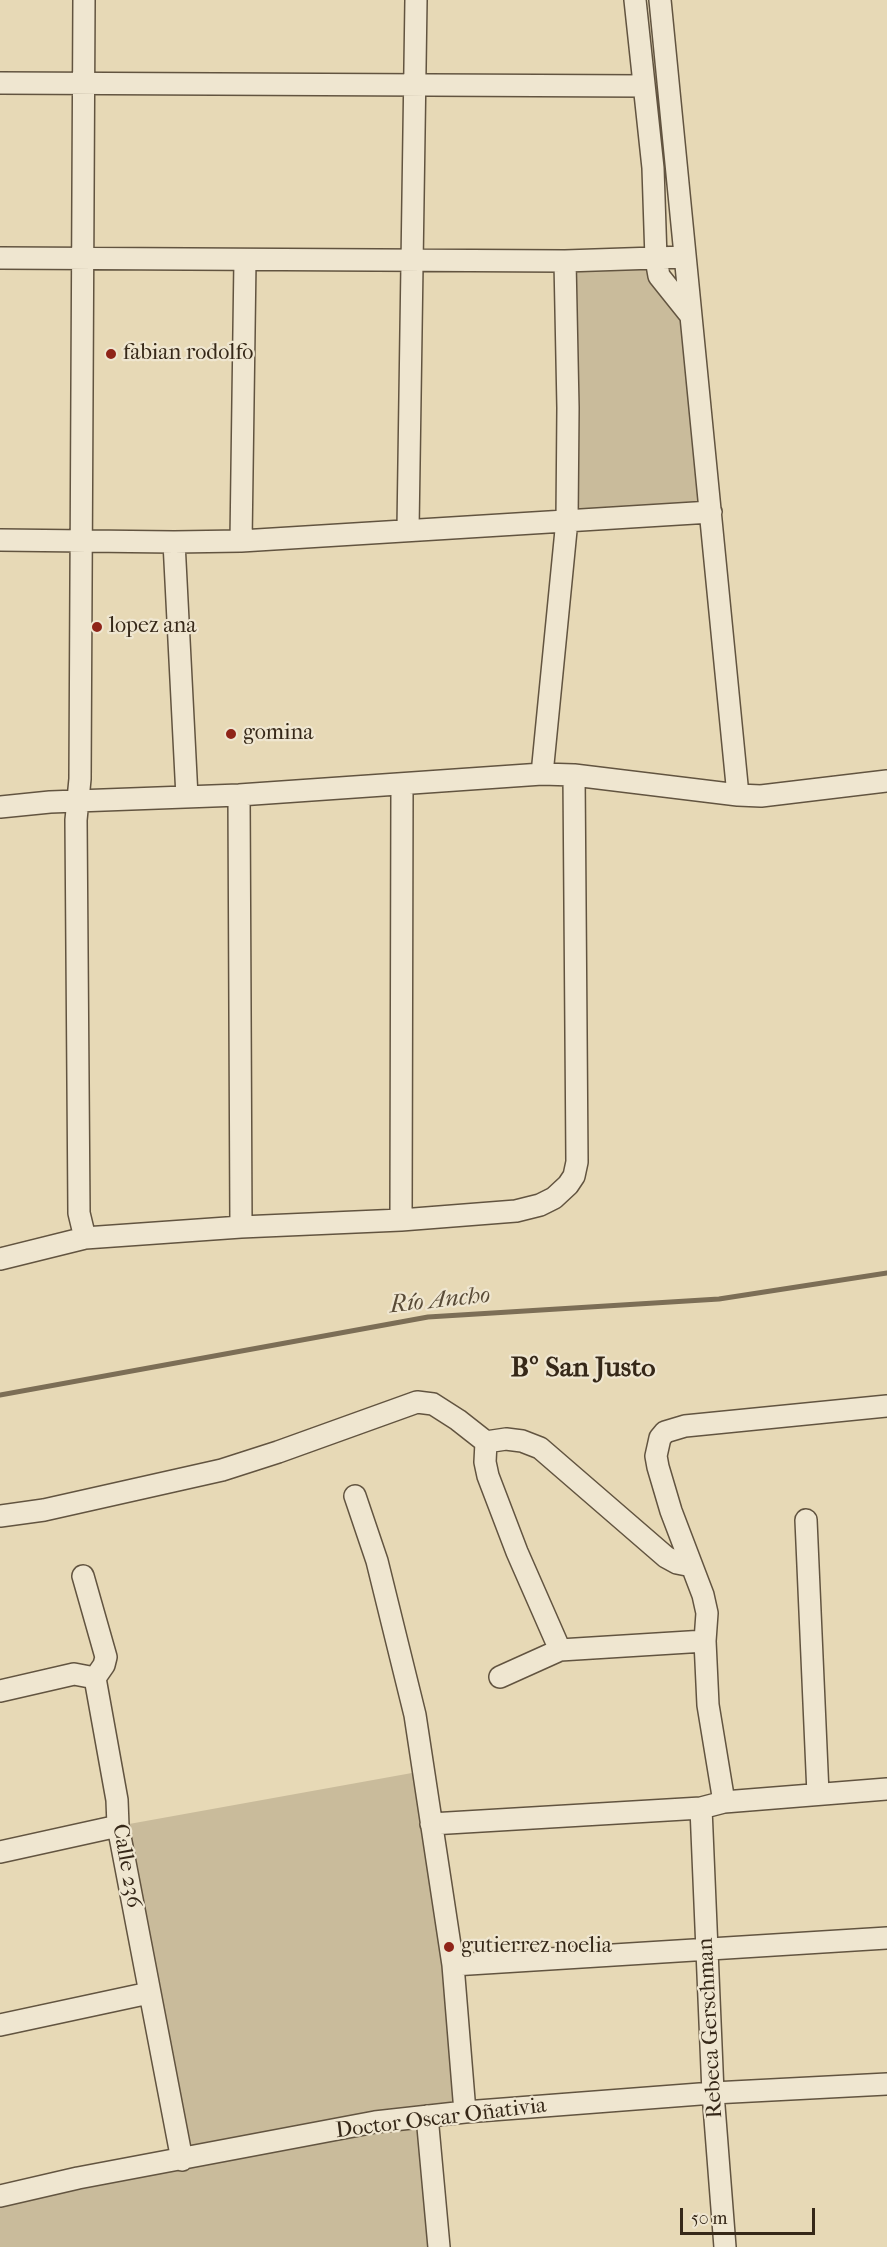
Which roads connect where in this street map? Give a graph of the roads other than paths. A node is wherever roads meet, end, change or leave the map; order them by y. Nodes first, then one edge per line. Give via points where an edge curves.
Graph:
1 (84, 0) edge
2 (416, 0) edge
3 (634, 0) edge
4 (660, 0) edge
5 (0, 83) edge
6 (84, 84) junction
7 (415, 84) junction
8 (644, 86) junction
9 (685, 257) junction
10 (0, 258) edge
11 (83, 259) junction
12 (412, 259) junction
13 (656, 259) junction
14 (245, 260) junction
15 (565, 261) junction
16 (691, 316) junction
17 (711, 512) junction
18 (567, 520) junction
19 (408, 529) junction
20 (0, 540) edge
21 (80, 540) junction
22 (241, 541) junction
23 (174, 542) junction
24 (542, 774) junction
25 (574, 775) junction
26 (887, 781) edge
27 (402, 784) junction
28 (239, 795) junction
29 (738, 795) junction
30 (187, 797) junction
31 (79, 801) junction
32 (0, 807) edge
33 (401, 1220) junction
34 (241, 1227) junction
35 (84, 1238) junction
36 (0, 1259) edge
37 (887, 1406) edge
38 (486, 1442) junction
39 (355, 1496) dead end
40 (0, 1516) edge
41 (806, 1521) dead end
42 (692, 1566) junction
43 (83, 1576) dead end
44 (705, 1641) junction
45 (560, 1650) junction
46 (500, 1677) dead end
47 (95, 1678) junction
48 (0, 1691) edge
49 (887, 1789) edge
50 (818, 1794) junction
51 (724, 1802) junction
52 (701, 1808) junction
53 (431, 1824) junction
54 (118, 1826) junction
55 (0, 1852) edge
56 (887, 1938) edge
57 (707, 1949) junction
58 (453, 1965) junction
59 (149, 1993) junction
60 (0, 2025) edge
61 (887, 2084) edge
62 (713, 2093) junction
63 (465, 2112) junction
64 (427, 2116) junction
65 (182, 2160) junction
66 (0, 2196) edge
67 (439, 2247) edge
68 (725, 2247) edge

1 - 6 street
2 - 7 street
3 - 8 street
4 - 9 street
5 - 6 street
6 - 7 street
6 - 11 street
7 - 8 street
7 - 12 street
8 - 13 street
9 - 13 street
9 - 16 street
10 - 11 street
11 - 14 street
11 - 21 street
12 - 14 street
12 - 15 street
12 - 19 street
13 - 15 street
13 - 16 street via 659,276
14 - 22 street
15 - 18 street
16 - 17 street
17 - 18 street
17 - 29 street
18 - 19 street
18 - 24 street
19 - 22 street
20 - 21 street
21 - 23 street
21 - 31 street
22 - 23 street
23 - 30 street
24 - 25 street
24 - 27 street
25 - 29 street
25 - 33 street via 574,1176 554,1198 540,1205 516,1211
26 - 29 street via 761,796
27 - 28 street
27 - 33 street
28 - 30 street
28 - 34 street
30 - 31 street
31 - 32 street
31 - 35 street via 79,1213
33 - 34 street
34 - 35 street
35 - 36 street
37 - 42 street via 685,1426 665,1432 657,1447 658,1467
38 - 40 street via 433,1404 417,1402 222,1470 44,1510
38 - 42 street via 506,1439 540,1448 666,1557
38 - 45 street via 488,1476 516,1552
39 - 53 street via 377,1561 415,1715
41 - 50 street
42 - 44 street via 707,1613
43 - 47 street, Calle 236 via 105,1657
44 - 45 street
44 - 51 street via 710,1721
45 - 46 street
47 - 48 street via 74,1674
47 - 54 street, Calle 236 via 117,1800
49 - 50 street
50 - 51 street
51 - 52 street
52 - 53 street
52 - 57 street, Rebeca Gerschman
53 - 58 street
54 - 55 street
54 - 59 street, Calle 236
56 - 57 street
57 - 58 street
57 - 62 street, Rebeca Gerschman
58 - 63 street
59 - 60 street
59 - 65 street, Calle 236
61 - 62 street, Doctor Oscar Oñativia
62 - 63 street, Doctor Oscar Oñativia
62 - 68 street, Rebeca Gerschman
63 - 64 street, Doctor Oscar Oñativia
64 - 65 street, Doctor Oscar Oñativia via 375,2122
64 - 67 street
65 - 66 street, Doctor Oscar Oñativia

